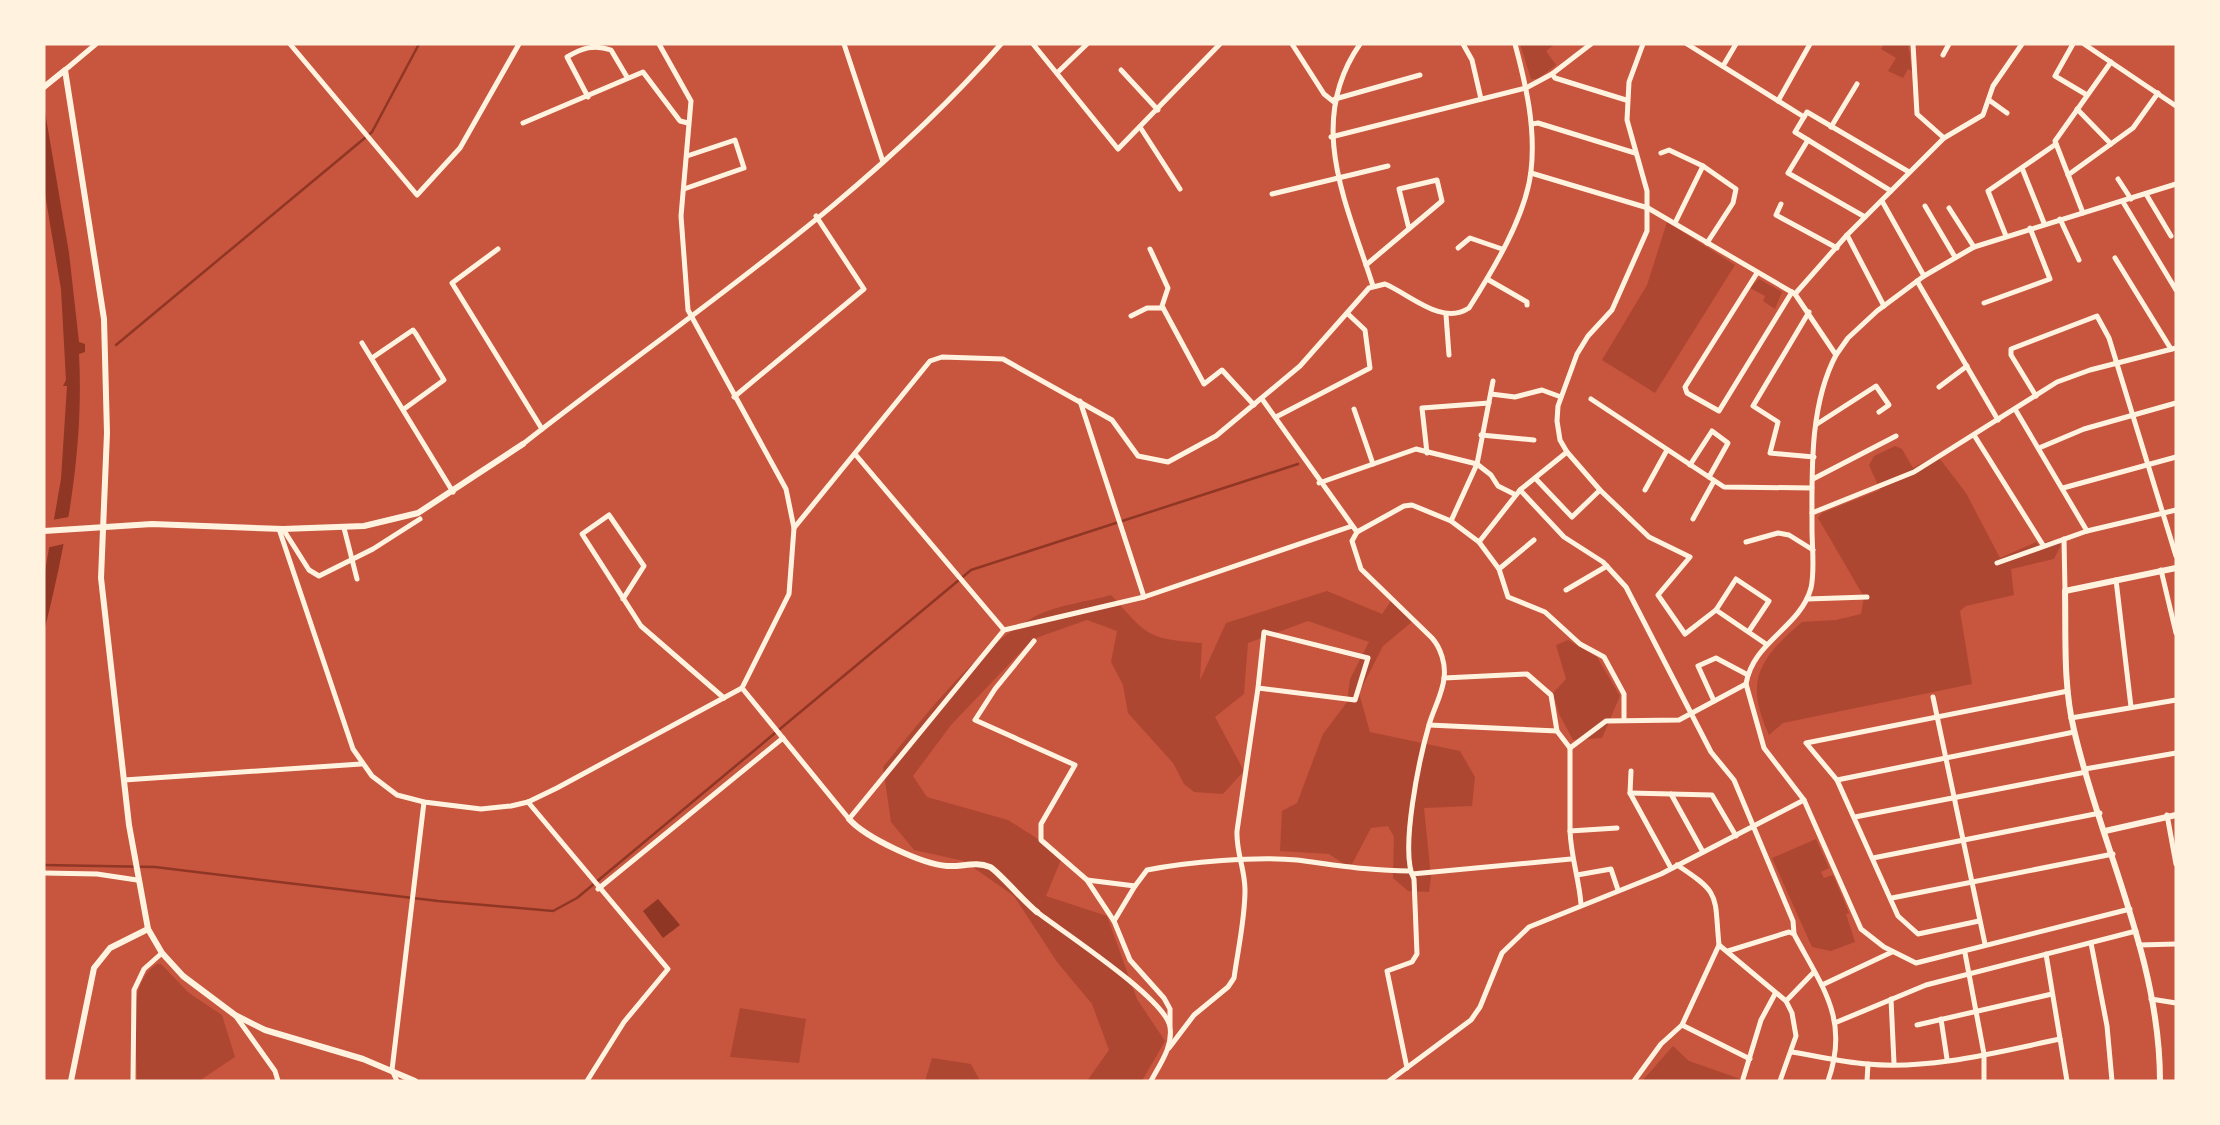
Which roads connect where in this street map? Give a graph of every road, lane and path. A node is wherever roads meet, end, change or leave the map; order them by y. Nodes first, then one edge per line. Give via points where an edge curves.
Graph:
1 (96, 44) edge
2 (290, 44) edge
3 (519, 44) edge
4 (659, 44) edge
5 (844, 44) edge
6 (1001, 44) edge
7 (1033, 44) edge
8 (1087, 44) edge
9 (1220, 44) edge
10 (1292, 44) edge
11 (1360, 44) edge
12 (1464, 44) edge
13 (1515, 44) edge
14 (1591, 44) edge
15 (1643, 44) edge
16 (1687, 44) edge
17 (1736, 44) edge
18 (1810, 44) edge
19 (1913, 44) edge
20 (2022, 44) edge
21 (2073, 44) edge
22 (2084, 44) edge
23 (1946, 45) edge
24 (1943, 55) dead end
25 (2111, 62) junction
26 (1723, 66) junction
27 (1121, 70) dead end
28 (62, 72) junction
29 (1057, 73) junction
30 (1552, 74) junction
31 (1420, 75) dead end
32 (627, 77) junction
33 (1857, 84) dead end
34 (44, 87) edge
35 (1526, 88) junction
36 (2158, 93) junction
37 (2087, 95) junction
38 (588, 97) junction
39 (1481, 99) junction
40 (1334, 100) junction
41 (1626, 100) junction
42 (1989, 100) junction
43 (1778, 101) junction
44 (2176, 106) edge
45 (2077, 109) junction
46 (1158, 110) junction
47 (2007, 113) dead end
48 (1804, 117) junction
49 (523, 123) dead end
50 (688, 123) junction
51 (1531, 124) junction
52 (1140, 127) junction
53 (1831, 127) junction
54 (1331, 137) junction
55 (1944, 138) junction
56 (1808, 140) junction
57 (2056, 144) junction
58 (2111, 144) junction
59 (1635, 153) junction
60 (1661, 153) dead end
61 (687, 156) junction
62 (883, 162) junction
63 (1388, 166) dead end
64 (1703, 166) junction
65 (2022, 168) junction
66 (1909, 172) junction
67 (1531, 173) junction
68 (2068, 175) junction
69 (1340, 178) junction
70 (2118, 180) dead end
71 (2176, 184) edge
72 (684, 189) junction
73 (1180, 189) dead end
74 (1891, 191) junction
75 (1272, 194) dead end
76 (2146, 194) junction
77 (2131, 199) junction
78 (1882, 201) junction
79 (2123, 202) junction
80 (1781, 204) dead end
81 (1925, 206) dead end
82 (1648, 208) junction
83 (1949, 208) dead end
84 (2083, 213) junction
85 (816, 216) junction
86 (1865, 217) junction
87 (2060, 219) junction
88 (1675, 223) junction
89 (2044, 223) junction
90 (2030, 228) junction
91 (1409, 229) junction
92 (1847, 235) junction
93 (2006, 236) junction
94 (2171, 236) dead end
95 (1706, 243) junction
96 (1975, 247) junction
97 (1458, 248) dead end
98 (1837, 248) junction
99 (498, 249) dead end
100 (1150, 249) dead end
101 (1502, 249) junction
102 (1955, 257) junction
103 (2115, 258) dead end
104 (2079, 260) dead end
105 (1366, 265) junction
106 (1758, 273) junction
107 (1924, 276) junction
108 (1487, 279) junction
109 (1917, 281) junction
110 (1373, 286) junction
111 (2176, 290) edge
112 (1793, 293) junction
113 (1984, 303) dead end
114 (1527, 305) dead end
115 (1884, 306) junction
116 (1163, 308) junction
117 (1809, 312) junction
118 (1347, 313) junction
119 (1446, 315) junction
120 (1131, 316) dead end
121 (691, 318) junction
122 (362, 343) dead end
123 (2174, 349) edge
124 (1449, 355) dead end
125 (1836, 355) junction
126 (372, 358) junction
127 (2116, 364) junction
128 (1967, 366) junction
129 (1493, 381) dead end
130 (1939, 387) dead end
131 (1490, 394) junction
132 (2036, 396) junction
133 (734, 397) junction
134 (1561, 397) junction
135 (1591, 399) dead end
136 (1262, 400) junction
137 (1080, 401) junction
138 (2176, 402) edge
139 (1489, 404) junction
140 (1254, 405) junction
141 (404, 409) junction
142 (1354, 409) dead end
143 (2015, 409) junction
144 (1879, 412) dead end
145 (2132, 415) junction
146 (1276, 417) junction
147 (1998, 420) junction
148 (1817, 424) junction
149 (542, 429) junction
150 (1481, 435) junction
151 (1974, 435) junction
152 (1896, 436) dead end
153 (1534, 440) dead end
154 (523, 444) joint
155 (2039, 448) junction
156 (1667, 450) junction
157 (1567, 452) junction
158 (1427, 453) junction
159 (855, 454) junction
160 (1814, 457) junction
161 (2176, 457) edge
162 (1373, 464) junction
163 (1477, 464) junction
164 (2149, 464) junction
165 (1690, 465) junction
166 (1535, 478) junction
167 (1711, 479) junction
168 (1813, 479) junction
169 (1319, 483) junction
170 (1812, 488) junction
171 (2063, 488) junction
172 (1600, 490) junction
173 (1645, 490) dead end
174 (453, 492) junction
175 (1518, 493) junction
176 (2176, 510) edge
177 (2165, 512) junction
178 (1812, 513) junction
179 (420, 519) dead end
180 (1693, 519) dead end
181 (1451, 521) junction
182 (103, 526) junction
183 (1352, 526) junction
184 (344, 528) junction
185 (794, 528) junction
186 (281, 529) junction
187 (44, 531) edge
188 (2087, 531) junction
189 (1357, 532) junction
190 (2064, 539) junction
191 (1534, 540) dead end
192 (1479, 542) junction
193 (1746, 542) dead end
194 (2043, 545) junction
195 (1812, 550) junction
196 (2176, 555) edge
197 (352, 560) junction
198 (1997, 563) dead end
199 (1607, 566) junction
200 (2176, 568) edge
201 (1499, 569) junction
202 (2161, 570) junction
203 (357, 579) dead end
204 (2116, 580) junction
205 (1566, 590) dead end
206 (2065, 591) junction
207 (1144, 597) junction
208 (1867, 597) dead end
209 (623, 599) junction
210 (1807, 600) junction
211 (1716, 610) junction
212 (1004, 630) junction
213 (1749, 631) junction
214 (2176, 633) edge
215 (1034, 641) dead end
216 (1766, 645) junction
217 (1748, 675) junction
218 (1444, 678) junction
219 (1746, 684) junction
220 (742, 688) junction
221 (1258, 688) junction
222 (2068, 691) junction
223 (1933, 696) dead end
224 (724, 698) junction
225 (2176, 700) edge
226 (1714, 701) junction
227 (2132, 707) junction
228 (1693, 715) junction
229 (1937, 716) junction
230 (1624, 718) junction
231 (2071, 718) junction
232 (1429, 725) junction
233 (1557, 731) junction
234 (2074, 732) junction
235 (782, 736) junction
236 (1570, 748) junction
237 (2176, 753) edge
238 (1946, 757) junction
239 (361, 764) junction
240 (2085, 770) junction
241 (1631, 771) dead end
242 (124, 780) junction
243 (1837, 780) junction
244 (1630, 793) junction
245 (1671, 794) junction
246 (1954, 797) junction
247 (1804, 800) junction
248 (424, 802) junction
249 (528, 802) junction
250 (2100, 813) junction
251 (2176, 815) edge
252 (2167, 816) junction
253 (1855, 817) junction
254 (849, 819) junction
255 (1755, 826) junction
256 (1617, 828) dead end
257 (1570, 831) junction
258 (2105, 831) junction
259 (1736, 836) junction
260 (1963, 839) junction
261 (1703, 852) junction
262 (2113, 854) junction
263 (1872, 858) junction
264 (1571, 859) junction
265 (1240, 862) junction
266 (2176, 864) edge
267 (1674, 867) junction
268 (1411, 872) junction
269 (44, 873) edge
270 (1577, 875) junction
271 (137, 880) junction
272 (1087, 880) junction
273 (1971, 883) junction
274 (1135, 886) junction
275 (597, 887) junction
276 (1618, 890) junction
277 (1892, 898) junction
278 (1581, 904) junction
279 (2130, 909) junction
280 (1037, 912) joint
281 (1114, 921) junction
282 (1979, 921) junction
283 (148, 929) junction
284 (2136, 931) junction
285 (1794, 934) junction
286 (2091, 943) junction
287 (1985, 944) junction
288 (2176, 944) edge
289 (1719, 945) junction
290 (2139, 945) junction
291 (1728, 951) junction
292 (1893, 952) junction
293 (162, 953) junction
294 (1965, 953) junction
295 (2046, 954) junction
296 (1814, 972) junction
297 (1970, 973) junction
298 (1822, 985) junction
299 (1775, 994) junction
300 (2052, 995) junction
301 (1891, 999) junction
302 (2151, 999) junction
303 (1786, 1001) junction
304 (2176, 1003) edge
305 (1977, 1012) junction
306 (235, 1015) junction
307 (1941, 1019) junction
308 (1837, 1021) junction
309 (1917, 1024) dead end
310 (1170, 1025) junction
311 (1682, 1025) junction
312 (2060, 1039) junction
313 (1169, 1048) junction
314 (1792, 1052) junction
315 (1984, 1054) junction
316 (1833, 1058) junction
317 (1750, 1059) junction
318 (1947, 1059) junction
319 (1894, 1063) junction
320 (1868, 1064) junction
321 (1407, 1068) junction
322 (392, 1070) junction
323 (1744, 1079) dead end
324 (1393, 1080) edge
325 (71, 1081) edge
326 (133, 1081) edge
327 (278, 1081) edge
328 (397, 1081) edge
329 (415, 1081) edge
330 (587, 1081) edge
331 (1151, 1081) edge
332 (1634, 1081) edge
333 (1780, 1081) edge
334 (1828, 1081) edge
335 (1867, 1081) edge
336 (1984, 1081) edge
337 (2067, 1081) edge
338 (2112, 1081) edge
339 (2161, 1081) edge

1 - 28 street
2 - 3 street via 417,195 460,148
4 - 50 street via 689,96
5 - 62 street
6 - 62 street via 930,121
7 - 29 street
8 - 29 street
9 - 46 street
10 - 40 street via 1324,94
11 - 40 street via 1341,76
12 - 39 street
13 - 35 street
14 - 30 street
15 - 41 street
16 - 26 street
17 - 26 street
18 - 43 street
19 - 55 street via 1917,114
20 - 42 street via 1993,86
21 - 37 street via 2055,76
22 - 25 street
23 - 24 street
25 - 36 street
25 - 37 street
26 - 43 street
27 - 46 street
28 - 34 street
28 - 182 street via 104,319 107,433
29 - 52 street via 1118,149
30 - 35 street
30 - 41 street
31 - 40 street
32 - 38 street
32 - 38 street via 611,50 599,46 580,49 567,57
32 - 50 street via 643,72 680,121
33 - 53 street
35 - 39 street
35 - 51 street
36 - 44 street
36 - 58 street via 2133,128
37 - 45 street
38 - 49 street
39 - 54 street
40 - 54 street
41 - 59 street
42 - 47 street
42 - 55 street via 1983,115
43 - 48 street
45 - 57 street
45 - 58 street
46 - 52 street
48 - 53 street via 1807,112
48 - 56 street via 1795,132
50 - 61 street
51 - 59 street
51 - 67 street
52 - 73 street
53 - 66 street
54 - 69 street
55 - 66 street
56 - 74 street
56 - 86 street via 1788,173
57 - 65 street
57 - 68 street
58 - 68 street
59 - 82 street
60 - 64 street via 1669,150
61 - 72 street
61 - 72 street via 735,140 744,169
62 - 85 street
63 - 69 street
64 - 88 street
64 - 95 street via 1730,181 1737,194
65 - 89 street
65 - 93 street via 1988,191
66 - 74 street
67 - 82 street
67 - 101 street
68 - 84 street
69 - 75 street
69 - 105 street
70 - 77 street
71 - 76 street
72 - 121 street via 682,242
74 - 78 street
76 - 77 street
76 - 94 street
77 - 79 street
78 - 86 street
78 - 107 street
79 - 84 street
79 - 111 street
80 - 98 street via 1776,215
81 - 102 street
82 - 88 street
82 - 134 street via 1647,231 1616,302 1588,336
83 - 96 street
84 - 87 street
85 - 121 street
85 - 133 street via 864,289
86 - 92 street
87 - 89 street
87 - 104 street
88 - 95 street
89 - 90 street
90 - 93 street
90 - 113 street via 2050,279
91 - 91 street via 1443,201 1437,180 1399,189
91 - 105 street
92 - 98 street
92 - 115 street
93 - 96 street
95 - 106 street
96 - 102 street
97 - 101 street via 1470,238
98 - 112 street
99 - 149 street via 452,283
100 - 116 street via 1168,288
101 - 108 street
102 - 107 street
103 - 123 street
105 - 110 street
106 - 112 street
106 - 112 street via 1685,387 1687,393 1718,411
107 - 109 street
108 - 114 street
108 - 119 street via 1469,307
109 - 115 street
109 - 128 street
110 - 118 street
110 - 119 street via 1385,284
112 - 117 street
115 - 125 street
116 - 120 street via 1147,308
116 - 140 street via 1204,384 1222,370
117 - 125 street
117 - 160 street via 1753,406 1778,422 1770,453
118 - 136 street
118 - 146 street via 1365,330 1370,368
119 - 124 street
121 - 133 street
121 - 149 street
122 - 126 street
123 - 127 street
125 - 148 street via 1821,390
126 - 141 street
126 - 141 street via 413,330 416,334 444,380
127 - 132 street via 2068,378
127 - 132 street via 2097,316 2014,346 2011,355
127 - 145 street
128 - 130 street
128 - 147 street
129 - 131 street
131 - 134 street via 1515,397 1542,390
131 - 139 street
132 - 143 street
133 - 185 street via 786,489
134 - 157 street via 1557,421
135 - 156 street
136 - 140 street
136 - 146 street
137 - 140 street via 1112,420 1138,456 1168,462 1216,436
137 - 159 street via 1003,359 942,357 926,364
137 - 207 street
138 - 145 street
139 - 150 street
139 - 158 street via 1422,408
141 - 174 street
142 - 162 street
143 - 147 street
143 - 155 street
144 - 148 street via 1889,405 1876,386
145 - 155 street
145 - 164 street
146 - 169 street
147 - 151 street
148 - 160 street
149 - 154 street
150 - 153 street
150 - 163 street
151 - 178 street via 1914,472
151 - 194 street
152 - 168 street
154 - 174 street
155 - 171 street
156 - 165 street
156 - 173 street
157 - 166 street
157 - 172 street
158 - 162 street via 1416,449
158 - 163 street
159 - 185 street
159 - 212 street
160 - 168 street
161 - 164 street
162 - 169 street
163 - 175 street via 1498,486
163 - 181 street
164 - 171 street
164 - 177 street
165 - 167 street
165 - 167 street via 1712,431 1728,443
166 - 172 street via 1573,517
166 - 175 street
167 - 170 street via 1724,487
167 - 180 street
168 - 170 street
169 - 183 street
170 - 178 street
171 - 188 street
172 - 211 street via 1649,537 1690,557 1658,595 1685,634
174 - 184 street via 418,513
175 - 192 street
175 - 199 street via 1564,537
176 - 177 street
177 - 188 street
177 - 196 street
178 - 195 street
179 - 197 street
181 - 189 street via 1412,505
181 - 192 street
182 - 186 street
182 - 187 street
182 - 242 street via 100,578
183 - 189 street
183 - 207 street
184 - 186 street
184 - 197 street
185 - 220 street via 789,594
186 - 197 street via 309,570 319,576
186 - 239 street
188 - 190 street
189 - 218 street via 1352,541 1361,569 1439,645
190 - 194 street
190 - 206 street
191 - 201 street
192 - 201 street
193 - 195 street via 1779,533
194 - 198 street
195 - 210 street
197 - 203 street
199 - 205 street
199 - 228 street via 1626,587
200 - 202 street
201 - 230 street via 1508,597 1545,612 1580,644 1604,657 1624,694
202 - 204 street
202 - 214 street
204 - 206 street
204 - 227 street
206 - 222 street
207 - 212 street
208 - 210 street
209 - 209 street via 582,534 609,515 644,566
209 - 224 street via 641,626
210 - 216 street via 1800,613
211 - 213 street
211 - 213 street via 1736,579 1769,600
212 - 254 street
213 - 216 street
215 - 272 street via 975,720 1074,765 1050,804 1040,834 1044,844
216 - 217 street
217 - 219 street
217 - 226 street via 1716,658 1698,667
218 - 232 street
218 - 233 street via 1527,674 1551,695
219 - 226 street
219 - 247 street via 1764,748
220 - 224 street
220 - 235 street
221 - 221 street via 1355,701 1368,658 1264,632
221 - 265 street via 1237,831
222 - 229 street
222 - 231 street
223 - 229 street
224 - 249 street
225 - 227 street
226 - 228 street
227 - 231 street
228 - 230 street via 1679,720
228 - 255 street via 1711,752 1734,780
229 - 238 street
229 - 243 street via 1805,743
230 - 236 street via 1606,721
231 - 234 street
232 - 233 street
232 - 268 street via 1411,813
233 - 236 street
234 - 238 street
234 - 240 street
235 - 254 street
235 - 275 street
236 - 257 street
237 - 240 street
238 - 243 street
238 - 246 street
239 - 242 street
239 - 248 street via 384,788
240 - 246 street
240 - 250 street
241 - 244 street
242 - 271 street
243 - 253 street
244 - 245 street
244 - 267 street
245 - 259 street via 1712,795
245 - 261 street
246 - 253 street
246 - 260 street
247 - 255 street
247 - 292 street via 1861,929
248 - 249 street via 481,809
248 - 322 street
249 - 275 street
250 - 258 street
250 - 260 street
251 - 252 street
252 - 258 street
252 - 266 street
253 - 263 street
254 - 280 street via 894,847 938,865 976,863 995,870 1015,895
255 - 259 street
255 - 285 street
256 - 257 street
257 - 264 street
258 - 262 street
259 - 261 street
260 - 263 street
260 - 273 street
261 - 267 street
262 - 273 street
262 - 279 street
263 - 277 street
264 - 268 street
264 - 270 street
265 - 268 street via 1277,859
265 - 274 street via 1147,870
265 - 313 street via 1245,890 1234,978 1194,1015
267 - 276 street
267 - 289 street via 1711,888
268 - 321 street via 1417,954 1412,962 1387,971
269 - 271 street
270 - 276 street via 1611,869
270 - 278 street
271 - 283 street
272 - 274 street
272 - 281 street
273 - 277 street
273 - 282 street
274 - 281 street
275 - 330 street via 668,969 624,1022
276 - 278 street
277 - 282 street via 1898,916 1918,934
278 - 321 street via 1529,927 1511,941 1471,1020
279 - 284 street
279 - 287 street
280 - 310 street via 1154,1000
281 - 310 street via 1130,960 1170,1009
282 - 287 street
283 - 293 street
283 - 325 street via 110,948 94,968
284 - 286 street
284 - 290 street
285 - 291 street
285 - 296 street
286 - 295 street
286 - 338 street via 2108,1026
287 - 294 street
288 - 290 street
289 - 291 street
289 - 311 street
290 - 302 street
291 - 299 street
292 - 294 street via 1916,963
292 - 298 street
293 - 306 street via 195,987
293 - 326 street via 144,970 134,990
294 - 297 street
295 - 297 street
295 - 300 street
296 - 298 street
296 - 303 street
297 - 301 street
297 - 305 street
298 - 308 street
299 - 303 street
299 - 317 street via 1761,1020
300 - 305 street
300 - 312 street
301 - 308 street
301 - 319 street
302 - 304 street
302 - 339 street via 2161,1047
303 - 314 street via 1796,1026
305 - 307 street
305 - 315 street
306 - 322 street via 277,1034
306 - 327 street
307 - 309 street
307 - 318 street
308 - 316 street
310 - 313 street
311 - 317 street
311 - 332 street via 1661,1044
312 - 315 street
312 - 337 street
313 - 331 street
314 - 316 street
314 - 333 street
315 - 318 street
315 - 336 street
316 - 320 street
316 - 334 street
317 - 323 street
318 - 319 street
319 - 320 street
320 - 335 street
321 - 324 street
322 - 328 street
322 - 329 street

